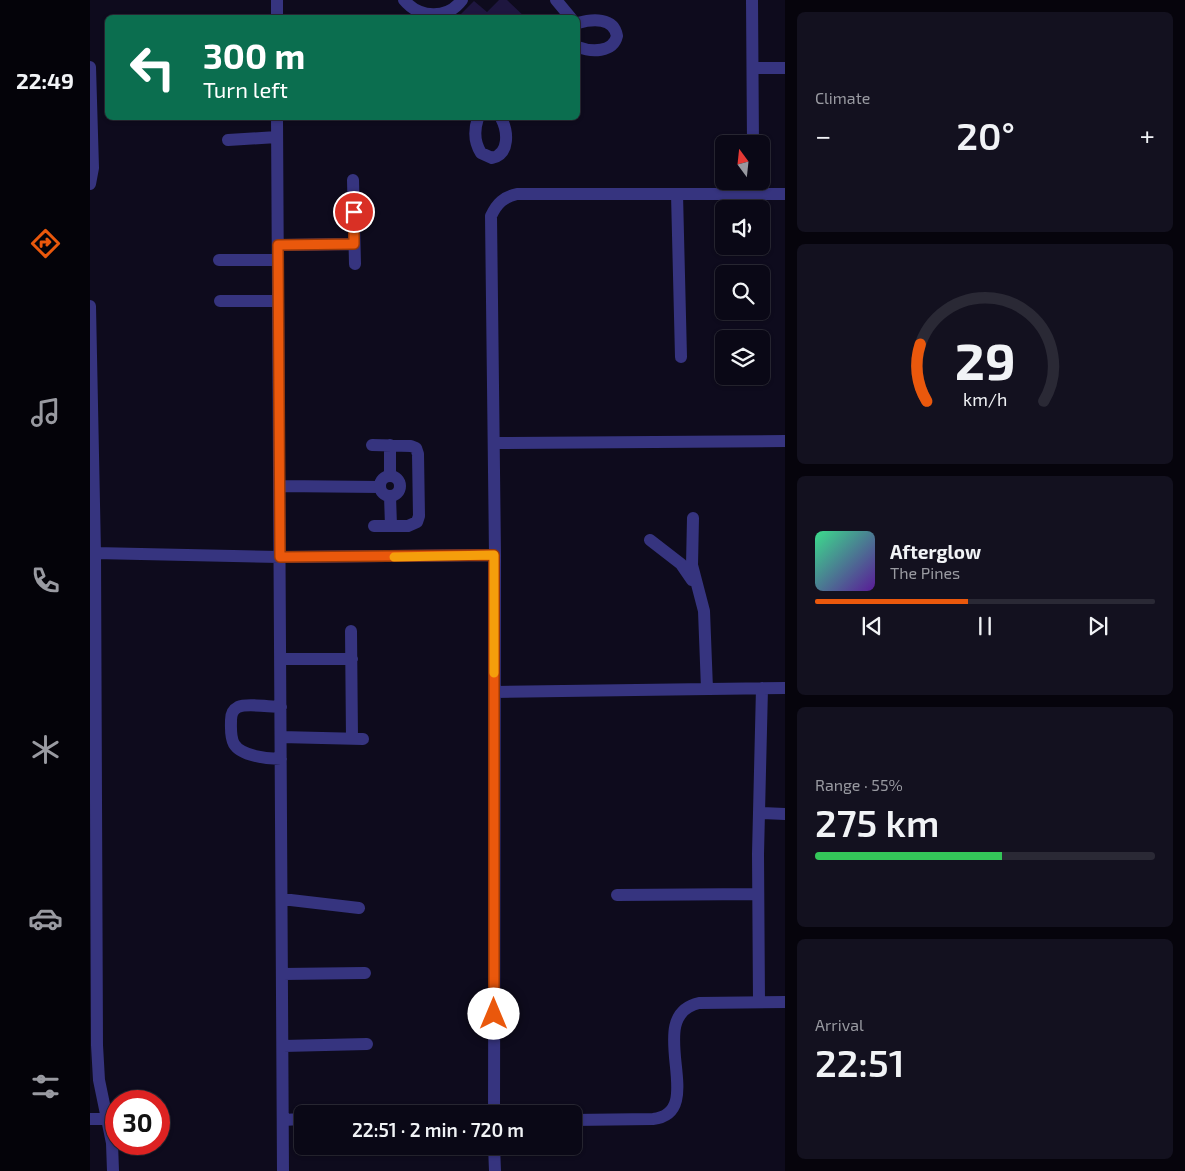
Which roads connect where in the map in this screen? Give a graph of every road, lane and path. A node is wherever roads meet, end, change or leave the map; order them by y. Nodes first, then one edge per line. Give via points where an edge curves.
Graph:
1 (277, 0) edge
2 (404, 0) edge
3 (462, 0) edge
4 (556, 0) edge
5 (752, 0) edge
6 (277, 15) edge
7 (428, 15) edge
8 (434, 15) edge
9 (568, 15) edge
10 (580, 23) edge
11 (580, 48) edge
12 (90, 67) edge
13 (753, 68) junction
14 (785, 68) edge
15 (277, 120) edge
16 (476, 120) edge
17 (502, 120) edge
18 (753, 135) edge
19 (277, 137) junction
20 (228, 140) dead end
21 (353, 180) dead end
22 (90, 184) edge
23 (728, 190) edge
24 (764, 190) edge
25 (677, 194) junction
26 (785, 194) edge
27 (354, 244) junction
28 (278, 245) junction
29 (219, 260) dead end
30 (278, 260) junction
31 (354, 264) dead end
32 (220, 301) dead end
33 (278, 301) junction
34 (90, 306) edge
35 (681, 357) dead end
36 (785, 440) edge
37 (494, 443) junction
38 (372, 445) dead end
39 (390, 445) junction
40 (390, 476) junction
41 (280, 486) junction
42 (380, 486) junction
43 (400, 486) junction
44 (418, 486) junction
45 (390, 496) junction
46 (693, 518) dead end
47 (374, 526) dead end
48 (391, 526) junction
49 (650, 540) dead end
50 (95, 553) junction
51 (494, 555) junction
52 (280, 557) junction
53 (699, 591) junction
54 (351, 631) dead end
55 (280, 659) junction
56 (352, 659) junction
57 (762, 688) junction
58 (785, 688) edge
59 (707, 689) junction
60 (93, 691) edge
61 (494, 692) junction
62 (281, 707) junction
63 (281, 737) junction
64 (281, 759) junction
65 (759, 813) junction
66 (785, 814) edge
67 (758, 894) junction
68 (618, 895) dead end
69 (282, 899) junction
70 (359, 908) dead end
71 (365, 973) dead end
72 (282, 974) junction
73 (759, 1002) junction
74 (785, 1002) edge
75 (367, 1044) dead end
76 (282, 1046) junction
77 (494, 1105) edge
78 (105, 1109) edge
79 (105, 1119) edge
80 (294, 1119) edge
81 (90, 1120) edge
82 (283, 1120) junction
83 (582, 1120) edge
84 (112, 1155) edge
85 (494, 1155) edge
86 (113, 1171) edge
87 (283, 1171) edge
88 (495, 1171) edge

1 - 6 street
2 - 7 street via 415,10
3 - 8 street via 454,9
4 - 9 street
5 - 13 street
10 - 11 street via 592,20 609,23 617,36 611,46 602,50
12 - 22 street via 93,168
13 - 14 street
13 - 18 street
15 - 19 street
16 - 17 street via 479,150 492,158 504,149 506,131
19 - 20 street
19 - 28 street
21 - 27 street
23 - 25 street
24 - 26 street
25 - 35 street
25 - 37 street via 517,194 508,196 495,208 490,225
27 - 28 street
27 - 31 street
28 - 30 street
29 - 30 street
30 - 33 street
32 - 33 street
33 - 41 street
34 - 50 street
36 - 37 street
37 - 51 street
38 - 39 street
39 - 40 street
39 - 44 street via 416,448
40 - 42 street
40 - 43 street via 398,480
41 - 42 street
41 - 52 street
42 - 45 street via 384,494
43 - 44 street
43 - 45 street via 398,492
44 - 48 street via 417,522
45 - 48 street
46 - 53 street via 692,565
47 - 48 street
49 - 53 street via 682,564
50 - 52 street
50 - 60 street
51 - 52 street
51 - 61 street
52 - 55 street
53 - 59 street via 705,617
54 - 56 street
55 - 56 street
55 - 62 street
56 - 63 street via 358,739
57 - 58 street
57 - 59 street
57 - 65 street
59 - 61 street
60 - 78 street via 97,1045
61 - 77 street
62 - 63 street
62 - 64 street via 236,708 232,714 231,733 234,744 242,751 263,758
63 - 64 street
64 - 69 street
65 - 66 street
65 - 67 street
67 - 68 street
67 - 73 street
69 - 70 street
69 - 72 street
71 - 72 street
72 - 76 street
73 - 74 street
73 - 83 street via 699,1003 681,1013 674,1034 677,1101 666,1117
75 - 76 street
76 - 82 street
79 - 81 street
80 - 82 street
82 - 87 street
84 - 86 street
85 - 88 street

